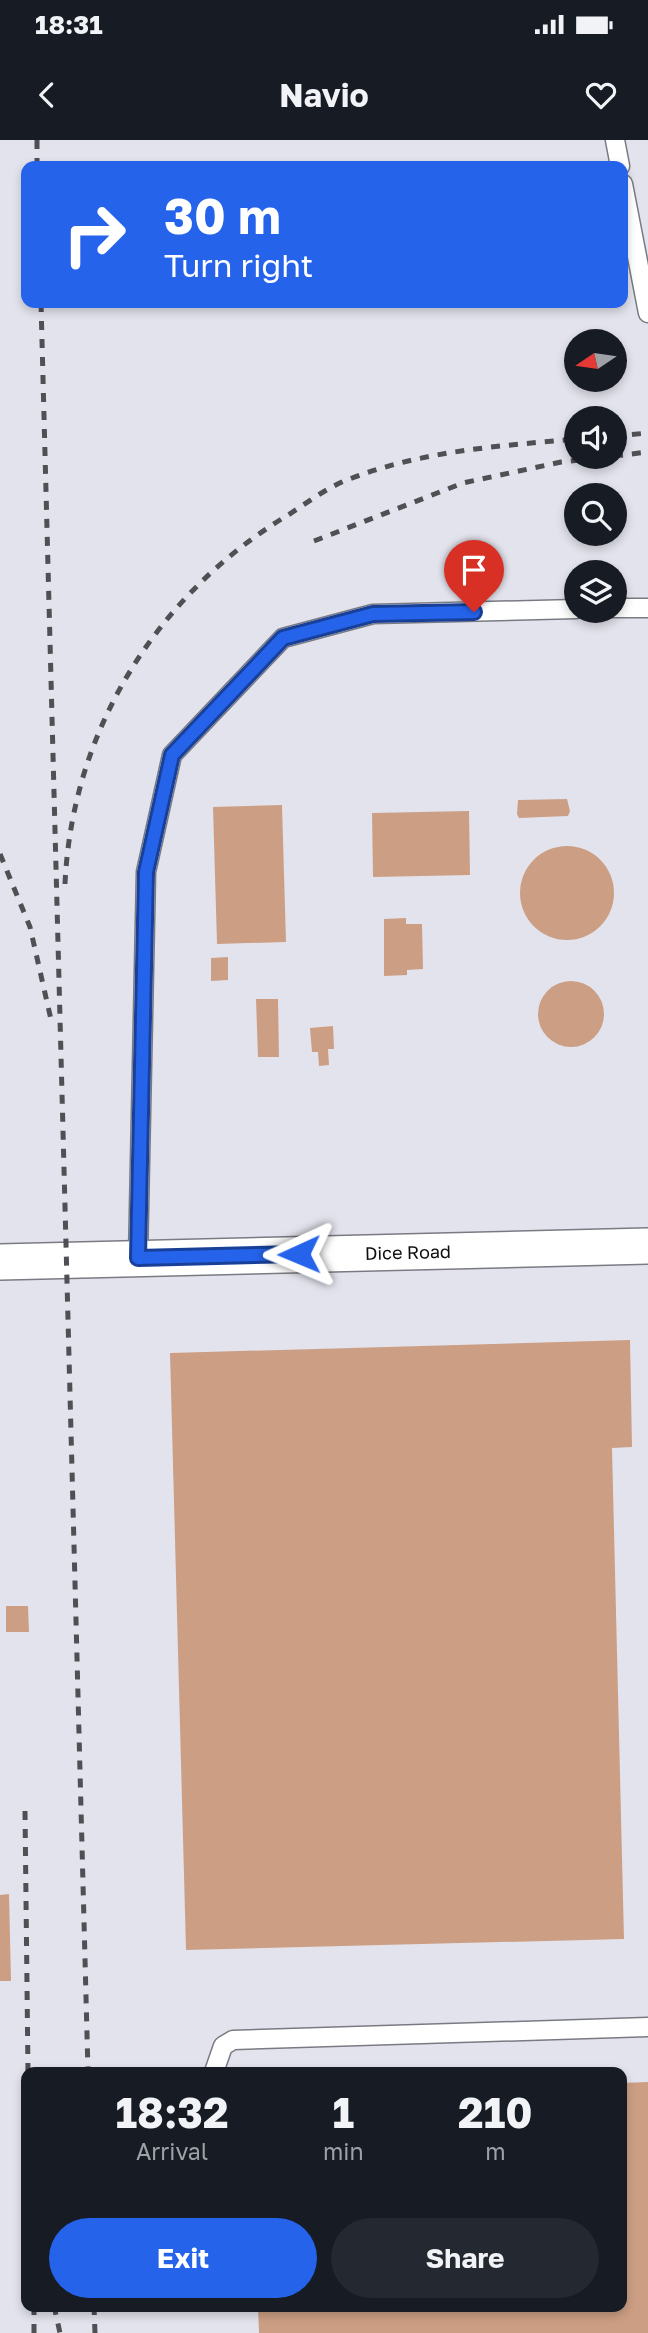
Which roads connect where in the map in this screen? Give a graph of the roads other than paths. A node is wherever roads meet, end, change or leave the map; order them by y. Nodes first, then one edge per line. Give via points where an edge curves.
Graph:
1 (615, 140) edge
2 (619, 161) edge
3 (628, 210) edge
4 (648, 313) edge
5 (627, 608) edge
6 (648, 608) edge
7 (564, 609) edge
8 (648, 1246) edge
9 (138, 1258) junction
10 (0, 1262) edge
11 (648, 2027) edge
12 (216, 2067) edge

1 - 2 lane
3 - 4 lane
5 - 6 lane
7 - 9 lane via 373,614 283,638 172,755 146,872
8 - 9 street, Dice Road
9 - 10 street, Dice Road
11 - 12 lane via 233,2040 223,2046

